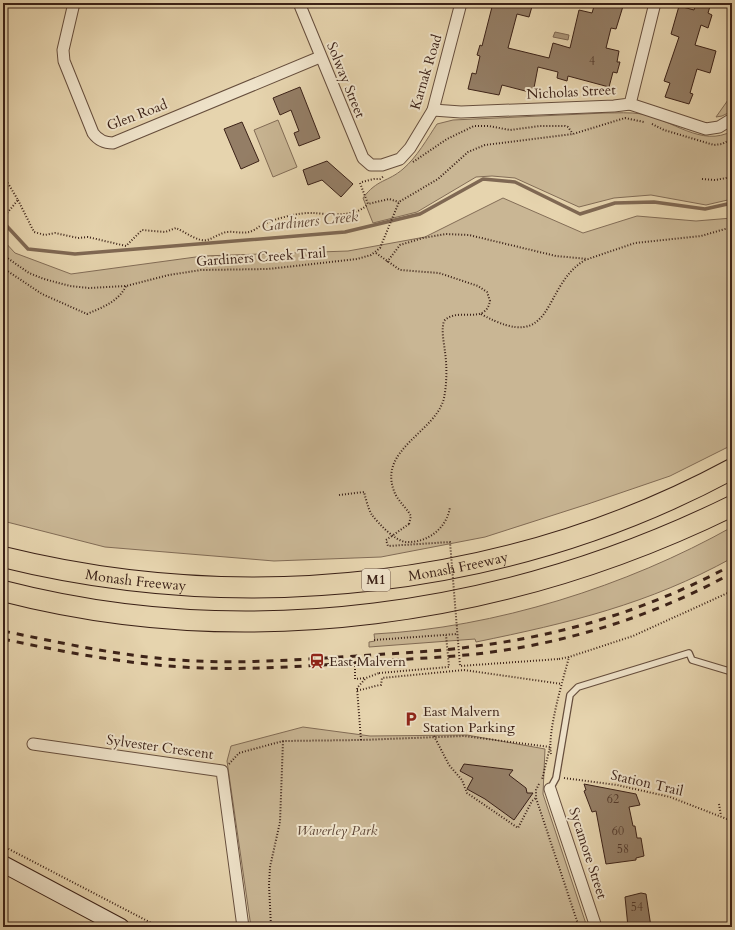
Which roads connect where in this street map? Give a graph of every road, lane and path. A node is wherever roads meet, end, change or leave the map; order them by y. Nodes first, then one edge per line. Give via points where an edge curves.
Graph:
1 (74, 3) edge
2 (299, 3) edge
3 (461, 3) edge
4 (655, 3) edge
5 (320, 57) junction
6 (630, 104) junction
7 (433, 110) junction
8 (732, 120) edge
9 (573, 134) junction
10 (732, 139) edge
11 (411, 164) dead end
12 (371, 165) joint
13 (3, 174) edge
14 (386, 174) dead end
15 (732, 177) edge
16 (702, 178) dead end
17 (18, 200) junction
18 (399, 203) junction
19 (368, 204) junction
20 (3, 218) edge
21 (732, 227) edge
22 (375, 252) junction
23 (3, 255) edge
24 (588, 259) junction
25 (388, 262) junction
26 (3, 268) edge
27 (126, 286) junction
28 (481, 314) junction
29 (732, 469) edge
30 (339, 495) dead end
31 (732, 506) edge
32 (450, 507) dead end
33 (3, 557) edge
34 (3, 591) edge
35 (732, 591) edge
36 (456, 634) junction
37 (446, 635) junction
38 (374, 640) dead end
39 (569, 657) junction
40 (355, 666) dead end
41 (732, 672) edge
42 (366, 678) junction
43 (562, 684) junction
44 (357, 690) junction
45 (558, 702) dead end
46 (434, 736) junction
47 (361, 740) junction
48 (283, 741) junction
49 (33, 744) dead end
50 (222, 771) junction
51 (556, 778) junction
52 (550, 789) joint
53 (536, 798) junction
54 (719, 804) dead end
55 (721, 816) junction
56 (732, 821) edge
57 (3, 846) edge
58 (3, 864) edge
59 (121, 927) edge
60 (159, 927) edge
61 (243, 927) edge
62 (271, 927) edge
63 (579, 927) edge
64 (596, 927) edge

1 - 5 street, Glen Road via 64,61 93,133 96,138 107,143
2 - 5 street, Solway Street
3 - 7 street, Karnak Road
4 - 6 street, Nicholas Street
5 - 12 street, Solway Street via 363,158
6 - 7 street, Nicholas Street via 460,112
6 - 8 street via 706,129 719,127
7 - 12 street, Karnak Road via 403,156 389,164
9 - 10 path via 629,118 714,145
9 - 11 path via 565,126 510,130 474,126 447,139
9 - 18 path via 476,148 460,158 431,185
13 - 17 path
14 - 19 path via 380,179 361,182
15 - 16 path via 715,180
17 - 19 path via 34,232 88,237 126,246 142,230 165,232 176,228 206,240 226,232 242,234 295,215 342,214 358,211
17 - 20 path
18 - 19 path via 389,199
18 - 22 path, Gardiners Creek Trail via 383,243
21 - 24 path via 701,236 635,243
22 - 25 path
22 - 27 path, Gardiners Creek Trail via 357,259 303,266 201,270
23 - 27 path, Gardiners Creek Trail via 29,273 54,283 89,288
24 - 25 path via 556,256 456,234 423,238 400,245
24 - 28 path via 569,273 552,304 541,318 528,326 504,326
25 - 28 path via 405,272 439,273 478,286 487,292 490,301 487,310
26 - 27 path via 42,294 87,314 108,306 122,294
28 - 36 path, bridge via 455,315 444,321 442,329 446,370 442,404 433,419 407,444 394,463 393,490 411,516 409,524 386,540 388,546 450,542
29 - 33 highway, Monash Freeway / M1 via 642,511 567,539 487,561 357,583 264,588 182,586 97,576
30 - 32 path via 364,492 372,514 396,538 406,542 430,537 449,516
31 - 34 highway, M1 via 654,542 535,583 447,603 357,616 264,621 180,618 94,609
35 - 39 path via 633,636
36 - 37 path
36 - 39 path, bridge via 460,666
37 - 38 path
37 - 42 path, bridge via 449,667 379,673
39 - 43 path
40 - 42 path via 355,679
41 - 51 lane via 692,660 689,653 578,687 570,695
42 - 44 path
43 - 44 path via 464,670 382,678 381,685
43 - 45 path
44 - 47 path
46 - 47 path
46 - 53 path via 467,792 518,828
46 - 53 path via 464,736 550,747 543,779 536,790
47 - 48 path
48 - 50 path via 239,753
48 - 62 path via 280,822 271,861 269,885
49 - 50 street, Sylvester Crescent
50 - 61 street, Sylvester Crescent
51 - 52 lane
51 - 55 path, Station Trail via 594,781 670,796
52 - 64 street, Sycamore Street
53 - 63 path
54 - 55 path
55 - 56 path, Station Trail
57 - 60 path
58 - 59 main road

